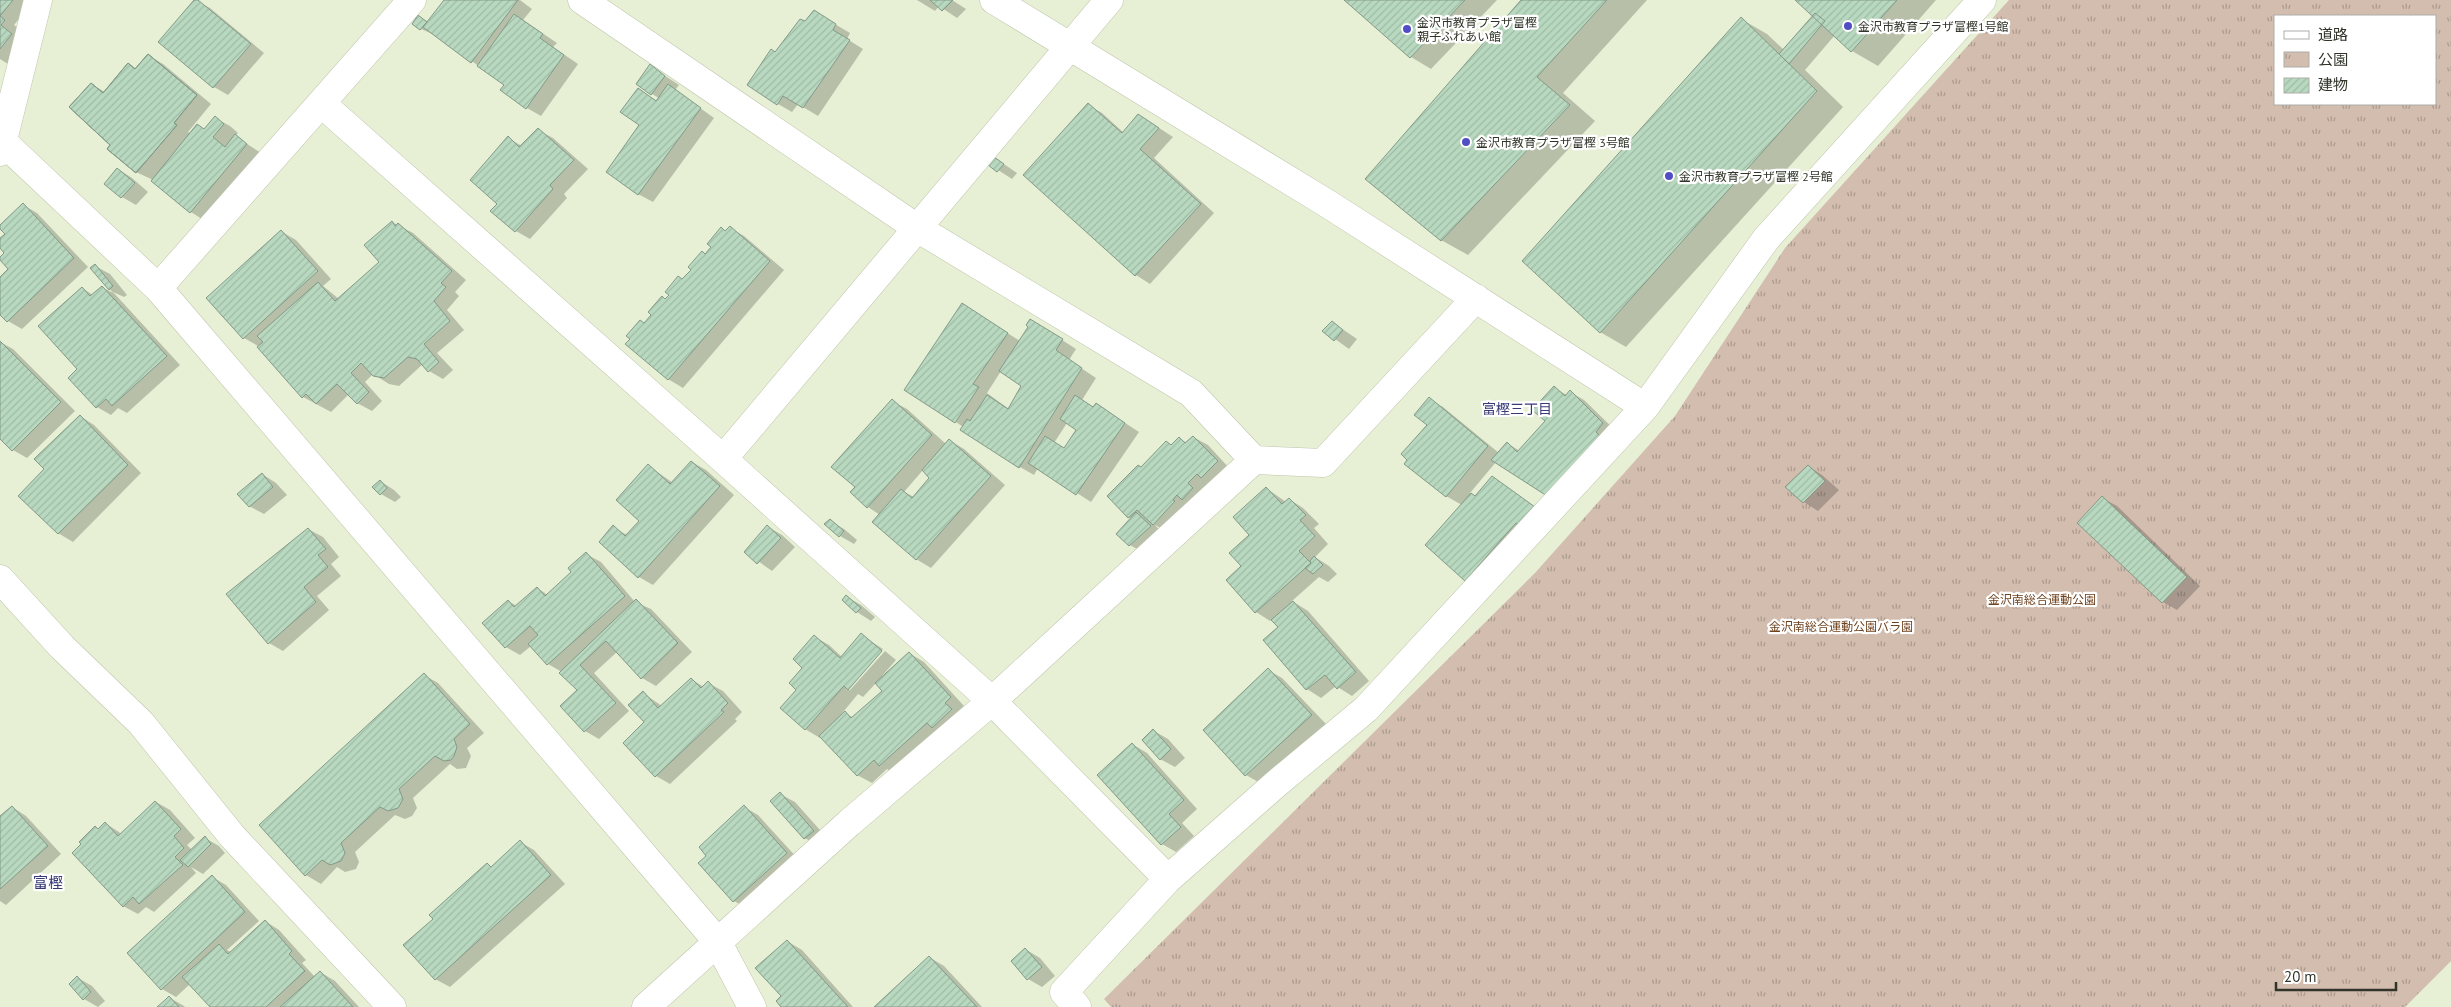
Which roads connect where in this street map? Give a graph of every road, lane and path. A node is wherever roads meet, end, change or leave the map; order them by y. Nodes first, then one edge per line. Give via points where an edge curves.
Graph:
1 (38, 0) edge
2 (412, 0) edge
3 (994, 0) edge
4 (1109, 0) edge
5 (1982, 0) edge
6 (588, 2) edge
7 (1070, 48) junction
8 (321, 103) junction
9 (1, 144) edge
10 (917, 228) junction
11 (158, 288) junction
12 (1476, 298) junction
13 (1645, 407) junction
14 (723, 459) junction
15 (1254, 460) junction
16 (0, 579) edge
17 (992, 700) junction
18 (1168, 880) junction
19 (717, 941) junction
20 (392, 1007) edge
21 (646, 1007) edge
22 (752, 1007) edge
23 (1077, 1007) edge

1 - 9 street
2 - 8 street
3 - 7 street
4 - 7 street
5 - 13 street via 1766,239
6 - 10 street
7 - 10 street
7 - 12 street
8 - 11 street
8 - 14 street
9 - 11 street
10 - 14 street
10 - 15 street via 1191,393
11 - 19 street
12 - 13 street
12 - 15 street via 1324,463
13 - 18 street via 1366,709
14 - 17 street
15 - 17 street
16 - 20 street via 62,647 141,723 232,836
17 - 18 street
17 - 19 street
18 - 23 street via 1064,992
19 - 21 street
19 - 22 street

